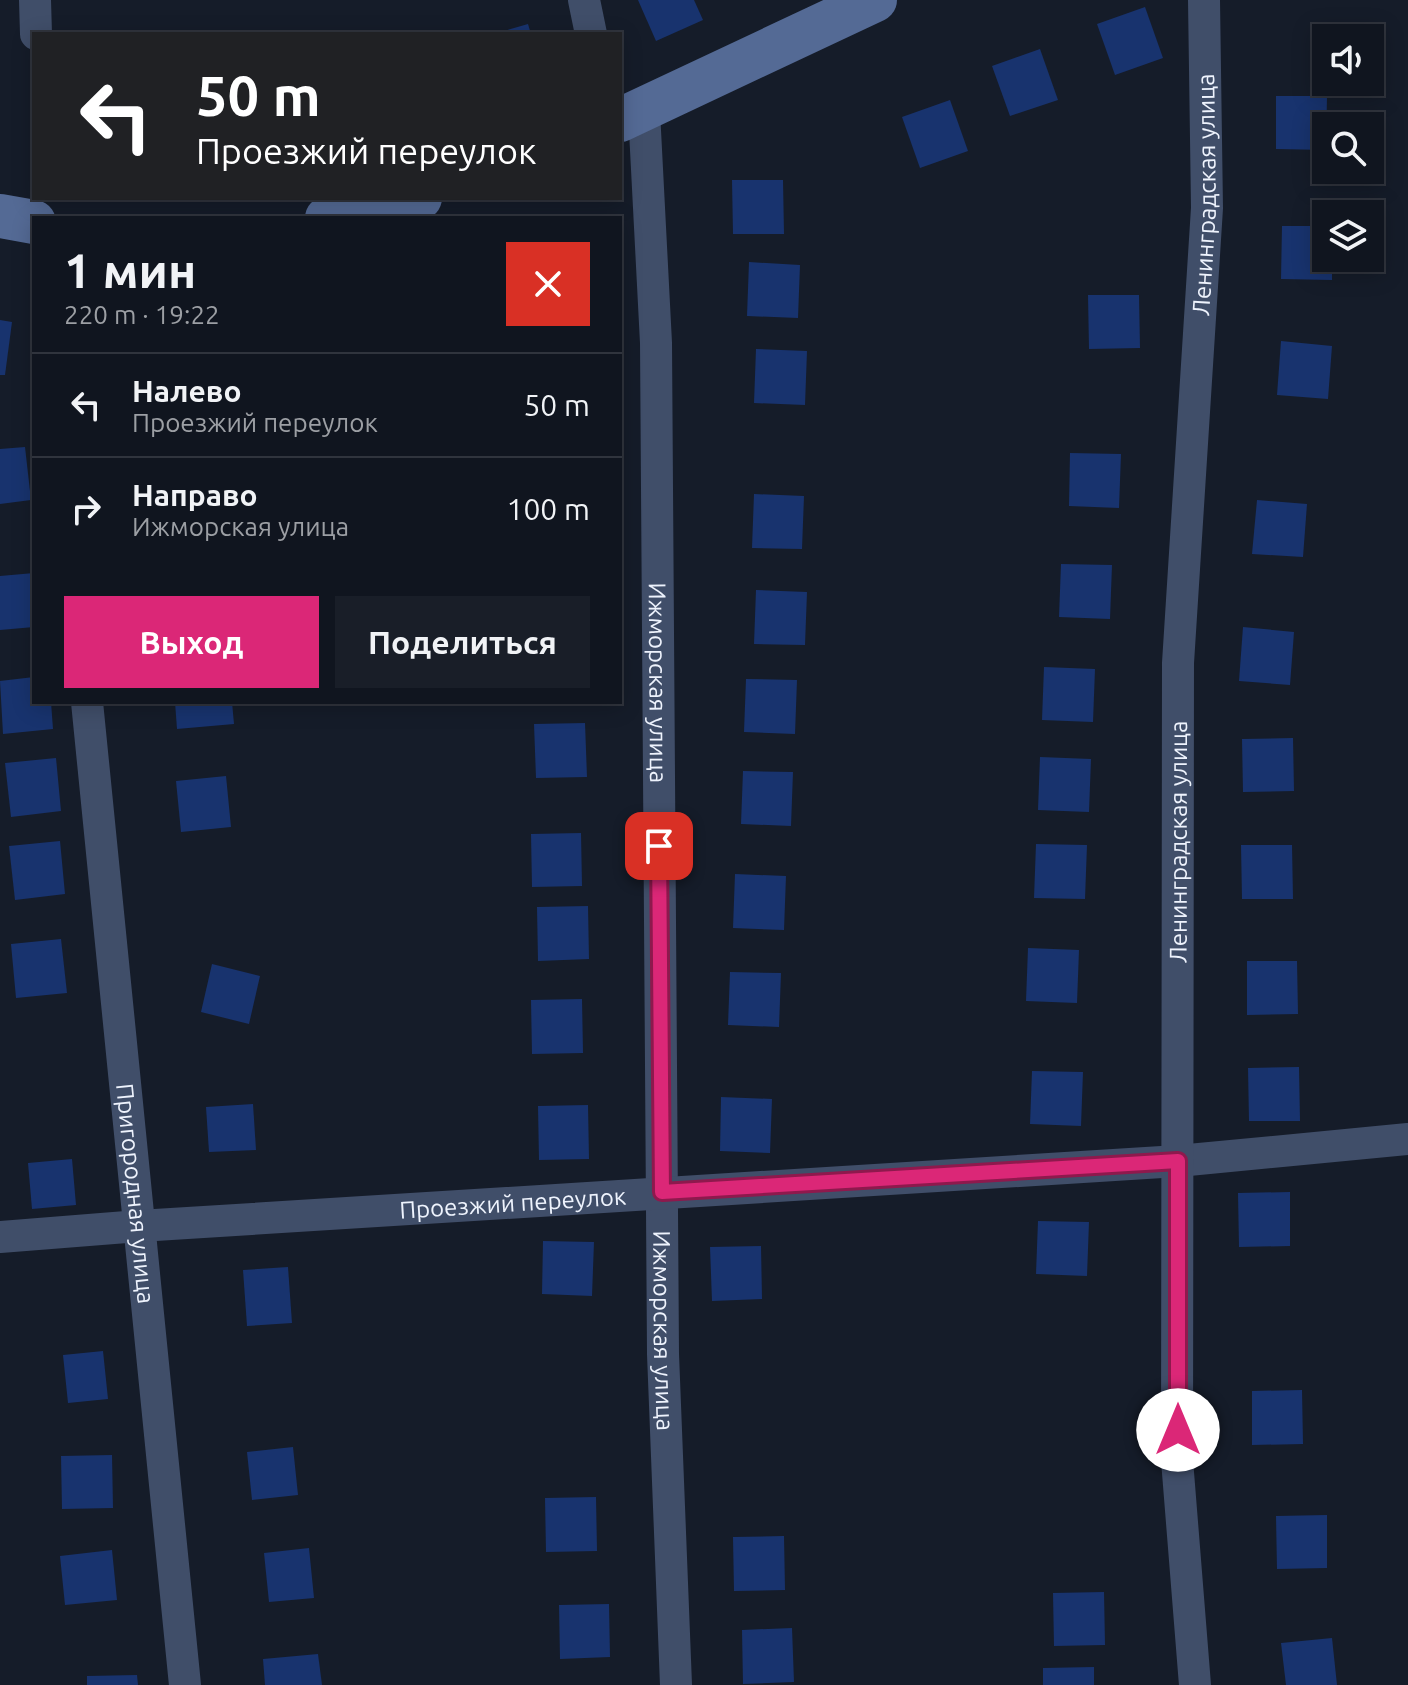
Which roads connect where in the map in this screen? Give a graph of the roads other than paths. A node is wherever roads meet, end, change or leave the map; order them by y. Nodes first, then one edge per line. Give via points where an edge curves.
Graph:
1 (35, 0) edge
2 (584, 0) edge
3 (875, 0) edge
4 (1204, 0) edge
5 (36, 32) edge
6 (591, 32) edge
7 (632, 116) edge
8 (411, 200) edge
9 (0, 216) edge
10 (336, 216) edge
11 (32, 222) edge
12 (87, 704) edge
13 (1408, 1139) edge
14 (1178, 1161) junction
15 (662, 1192) junction
16 (139, 1226) junction
17 (0, 1237) edge
18 (185, 1685) edge
19 (676, 1685) edge
20 (1195, 1685) edge

1 - 5 street
2 - 6 street
3 - 7 main road
4 - 14 street, Ленинградская улица via 1207,208 1178,663
7 - 15 street, Ижморская улица via 656,343
8 - 10 main road
9 - 11 main road
12 - 16 street, Пригородная улица
13 - 14 street, Проезжий переулок
14 - 15 street, Проезжий переулок
14 - 20 street, Ленинградская улица via 1177,1460
15 - 16 street, Проезжий переулок
15 - 19 street, Ижморская улица
16 - 17 street, Проезжий переулок
16 - 18 street, Пригородная улица

